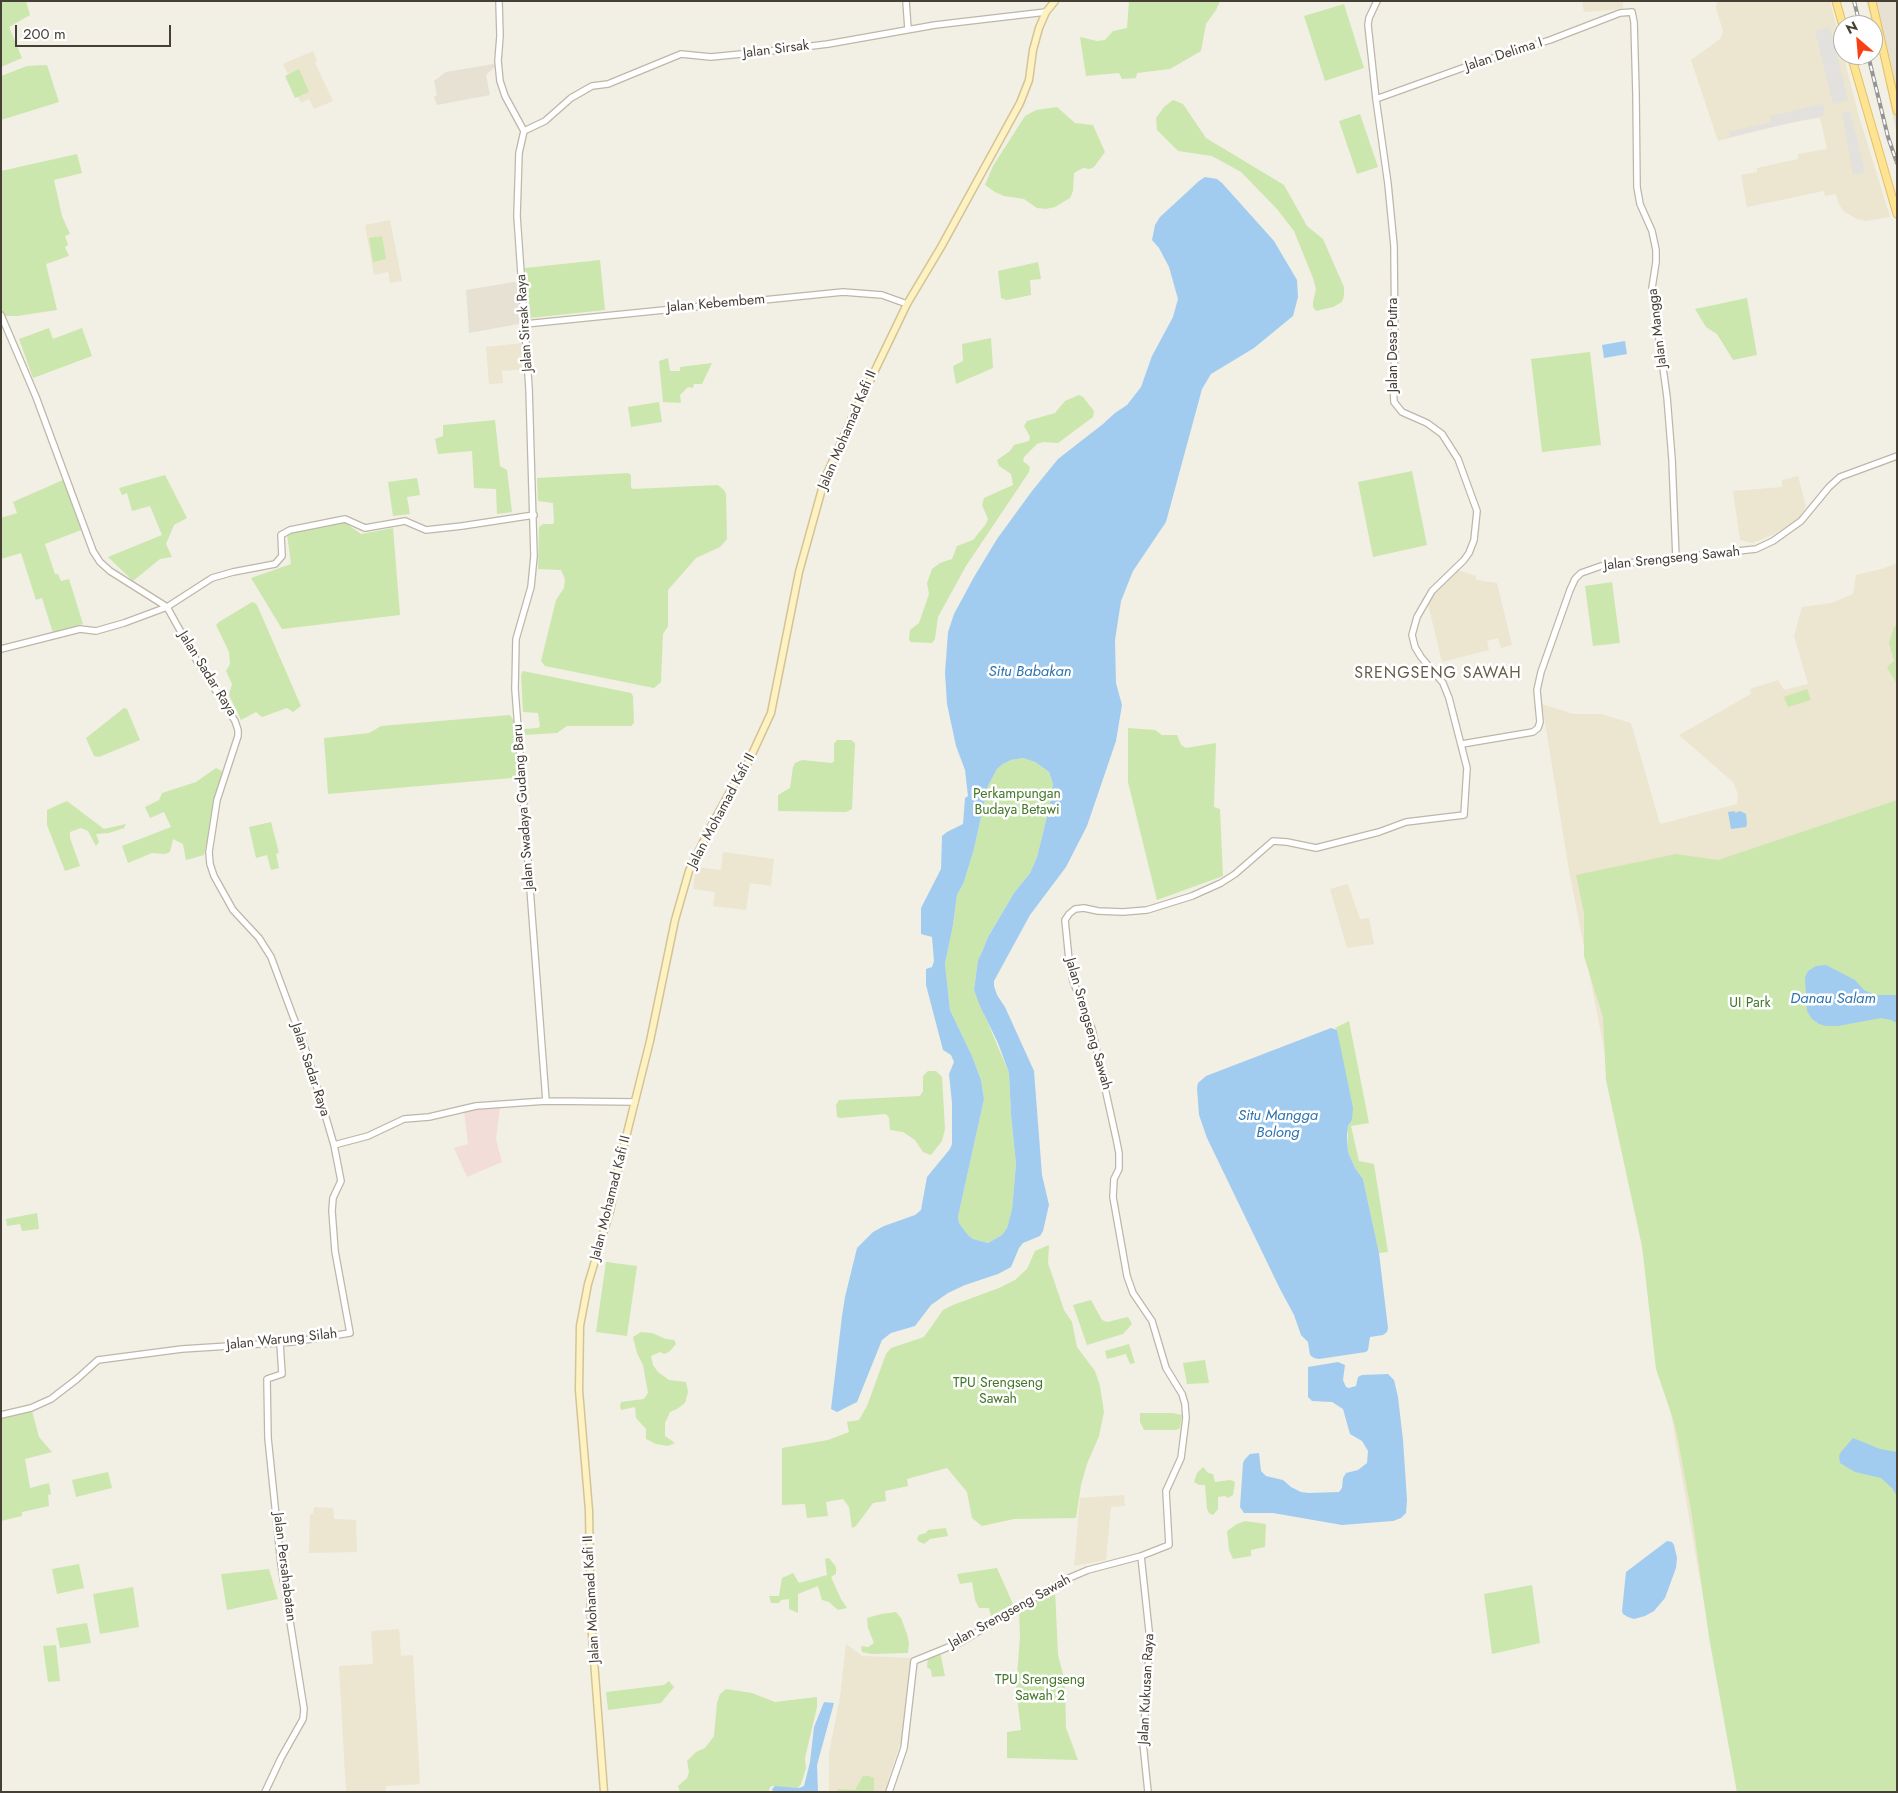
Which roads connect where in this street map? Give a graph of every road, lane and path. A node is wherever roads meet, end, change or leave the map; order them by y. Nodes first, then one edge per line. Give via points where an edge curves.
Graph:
1 (499, 1) edge
2 (906, 1) edge
3 (1055, 1) edge
4 (1377, 1) edge
5 (1836, 1) edge
6 (1872, 1) edge
7 (1046, 12) junction
8 (1632, 12) joint
9 (1840, 15) edge
10 (908, 29) junction
11 (1854, 65) edge
12 (1376, 99) junction
13 (1897, 111) edge
14 (524, 131) junction
15 (1897, 214) edge
16 (907, 304) junction
17 (1, 316) edge
18 (525, 324) junction
19 (1897, 456) edge
20 (534, 515) junction
21 (1676, 558) junction
22 (167, 607) junction
23 (1, 649) edge
24 (1462, 744) junction
25 (546, 1101) junction
26 (635, 1102) junction
27 (334, 1145) junction
28 (280, 1343) junction
29 (1, 1415) edge
30 (1141, 1556) junction
31 (265, 1792) edge
32 (604, 1792) edge
33 (889, 1792) edge
34 (1148, 1792) edge

1 - 14 street via 500,81
2 - 10 street
3 - 7 main road, Jalan Mohamad Kafi II
4 - 12 street, Jalan Desa Putra via 1368,25
5 - 9 main road
6 - 13 main road
7 - 10 street, Jalan Sirsak
7 - 16 main road, Jalan Mohamad Kafi II via 1020,103
8 - 12 street, Jalan Delima I via 1620,13
8 - 21 street, Jalan Mangga via 1637,187 1656,250 1652,288 1667,397
10 - 14 street, Jalan Sirsak via 770,51 711,57 681,54 608,84 592,86 571,98 545,121
11 - 15 main road
12 - 24 street, Jalan Desa Putra via 1394,246 1394,402 1402,412 1442,434 1458,459 1477,511 1469,553 1432,591 1417,617 1412,635 1421,657 1446,688
14 - 18 street, Jalan Sirsak Raya via 518,153 516,196
16 - 18 street, Jalan Kebembem via 876,294 843,292
16 - 26 main road, Jalan Mohamad Kafi II via 825,478 799,572 769,720 689,871 673,928
17 - 22 street, Jalan Sadar Raya via 36,396 93,551 110,572
18 - 20 street, Jalan Sirsak Raya
19 - 21 street, Jalan Srengseng Sawah via 1840,477 1801,520 1772,542 1752,550
20 - 22 street via 426,530 405,521 365,528 345,520 286,532 280,537 282,556 275,564 212,578
20 - 25 street, Jalan Swadaya Gudang Baru via 532,580 516,639 515,689
21 - 24 street, Jalan Srengseng Sawah via 1601,566 1579,575 1562,611 1541,672 1537,690 1538,728 1533,732
22 - 23 street via 124,624 96,631 80,628
22 - 27 street, Jalan Sadar Raya via 236,720 238,730 217,800 209,852 214,876 233,910 272,957 306,1051
24 - 30 street, Jalan Srengseng Sawah via 1467,768 1464,814 1406,822 1316,848 1273,841 1235,874 1192,896 1147,910 1075,909 1065,920 1073,982 1092,1028 1116,1138 1119,1169 1114,1179 1113,1197 1126,1268 1134,1293 1152,1321 1166,1368 1185,1404 1181,1458 1166,1491 1170,1545
25 - 26 street
25 - 27 street via 476,1106 404,1119 368,1136
26 - 32 main road, Jalan Mohamad Kafi II via 580,1326 591,1621
27 - 28 street, Jalan Warung Silah via 341,1181 333,1198 334,1251 350,1333
28 - 29 street, Jalan Warung Silah via 163,1351 98,1360 50,1399 31,1408
28 - 31 street, Jalan Persahabatan via 282,1374 267,1380 268,1438 281,1565 304,1709 303,1719
30 - 33 street, Jalan Srengseng Sawah via 1088,1570 1062,1581 961,1642 914,1661 904,1748
30 - 34 street, Jalan Kukusan Raya via 1150,1640 1142,1743

